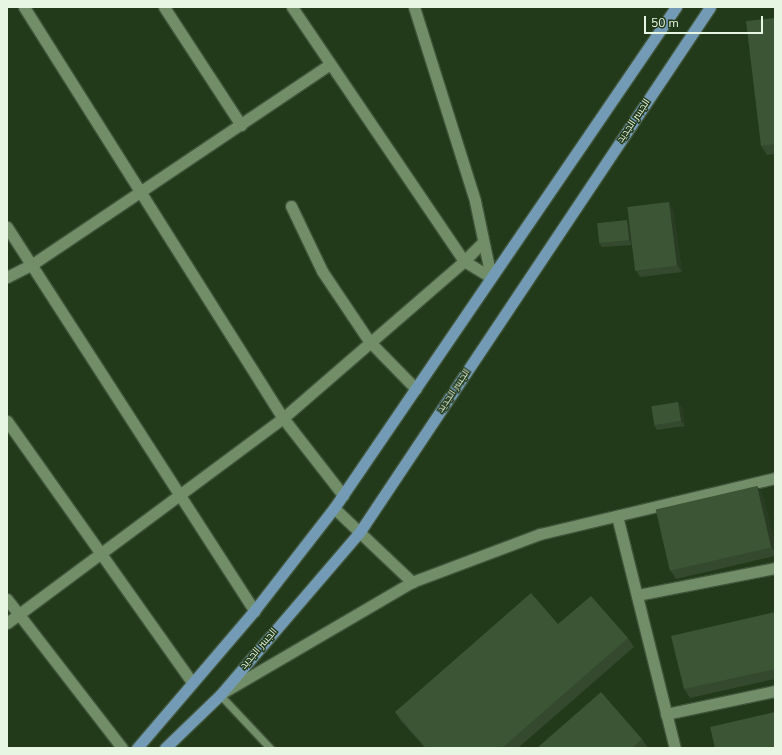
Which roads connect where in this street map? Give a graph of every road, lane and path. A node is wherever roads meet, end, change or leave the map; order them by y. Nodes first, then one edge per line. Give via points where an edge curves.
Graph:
1 (24, 7) edge
2 (164, 7) edge
3 (292, 7) edge
4 (414, 7) edge
5 (676, 7) edge
6 (710, 7) edge
7 (329, 65) junction
8 (241, 125) junction
9 (141, 192) junction
10 (291, 206) dead end
11 (7, 227) edge
12 (483, 242) junction
13 (464, 261) junction
14 (31, 265) junction
15 (491, 277) junction
16 (7, 278) edge
17 (369, 341) junction
18 (416, 389) junction
19 (283, 418) junction
20 (7, 421) edge
21 (775, 478) edge
22 (343, 495) junction
23 (179, 496) junction
24 (334, 508) junction
25 (617, 516) junction
26 (359, 533) junction
27 (100, 553) junction
28 (775, 568) edge
29 (412, 582) junction
30 (637, 595) junction
31 (7, 599) edge
32 (254, 611) junction
33 (18, 615) junction
34 (7, 623) edge
35 (192, 682) junction
36 (775, 691) edge
37 (220, 695) junction
38 (666, 714) junction
39 (122, 748) edge
40 (137, 748) edge
41 (165, 748) edge
42 (270, 748) edge
43 (675, 748) edge

1 - 9 street
2 - 8 street
3 - 7 street
4 - 12 street via 475,201
5 - 15 main road
6 - 26 main road, الجسر الجديد
7 - 8 street
7 - 13 street
8 - 9 street
9 - 14 street
9 - 19 street
10 - 17 street via 322,271
11 - 14 street
12 - 13 street
12 - 15 street
13 - 15 street
13 - 17 street
14 - 16 street
14 - 23 street
15 - 18 main road
17 - 18 street
17 - 19 street
18 - 22 main road
19 - 22 street
19 - 23 street
20 - 27 street
21 - 25 street
22 - 24 main road
23 - 27 street
23 - 32 street
24 - 26 street
24 - 32 main road
25 - 29 street via 540,534
25 - 30 street
26 - 29 street
26 - 37 main road, الجسر الجديد
27 - 33 street
27 - 35 street
28 - 30 street
29 - 37 street
30 - 38 street
31 - 33 street
32 - 35 main road
33 - 34 street
33 - 39 street
35 - 40 main road
36 - 38 street
37 - 41 main road, الجسر الجديد
37 - 42 lane
38 - 43 street

